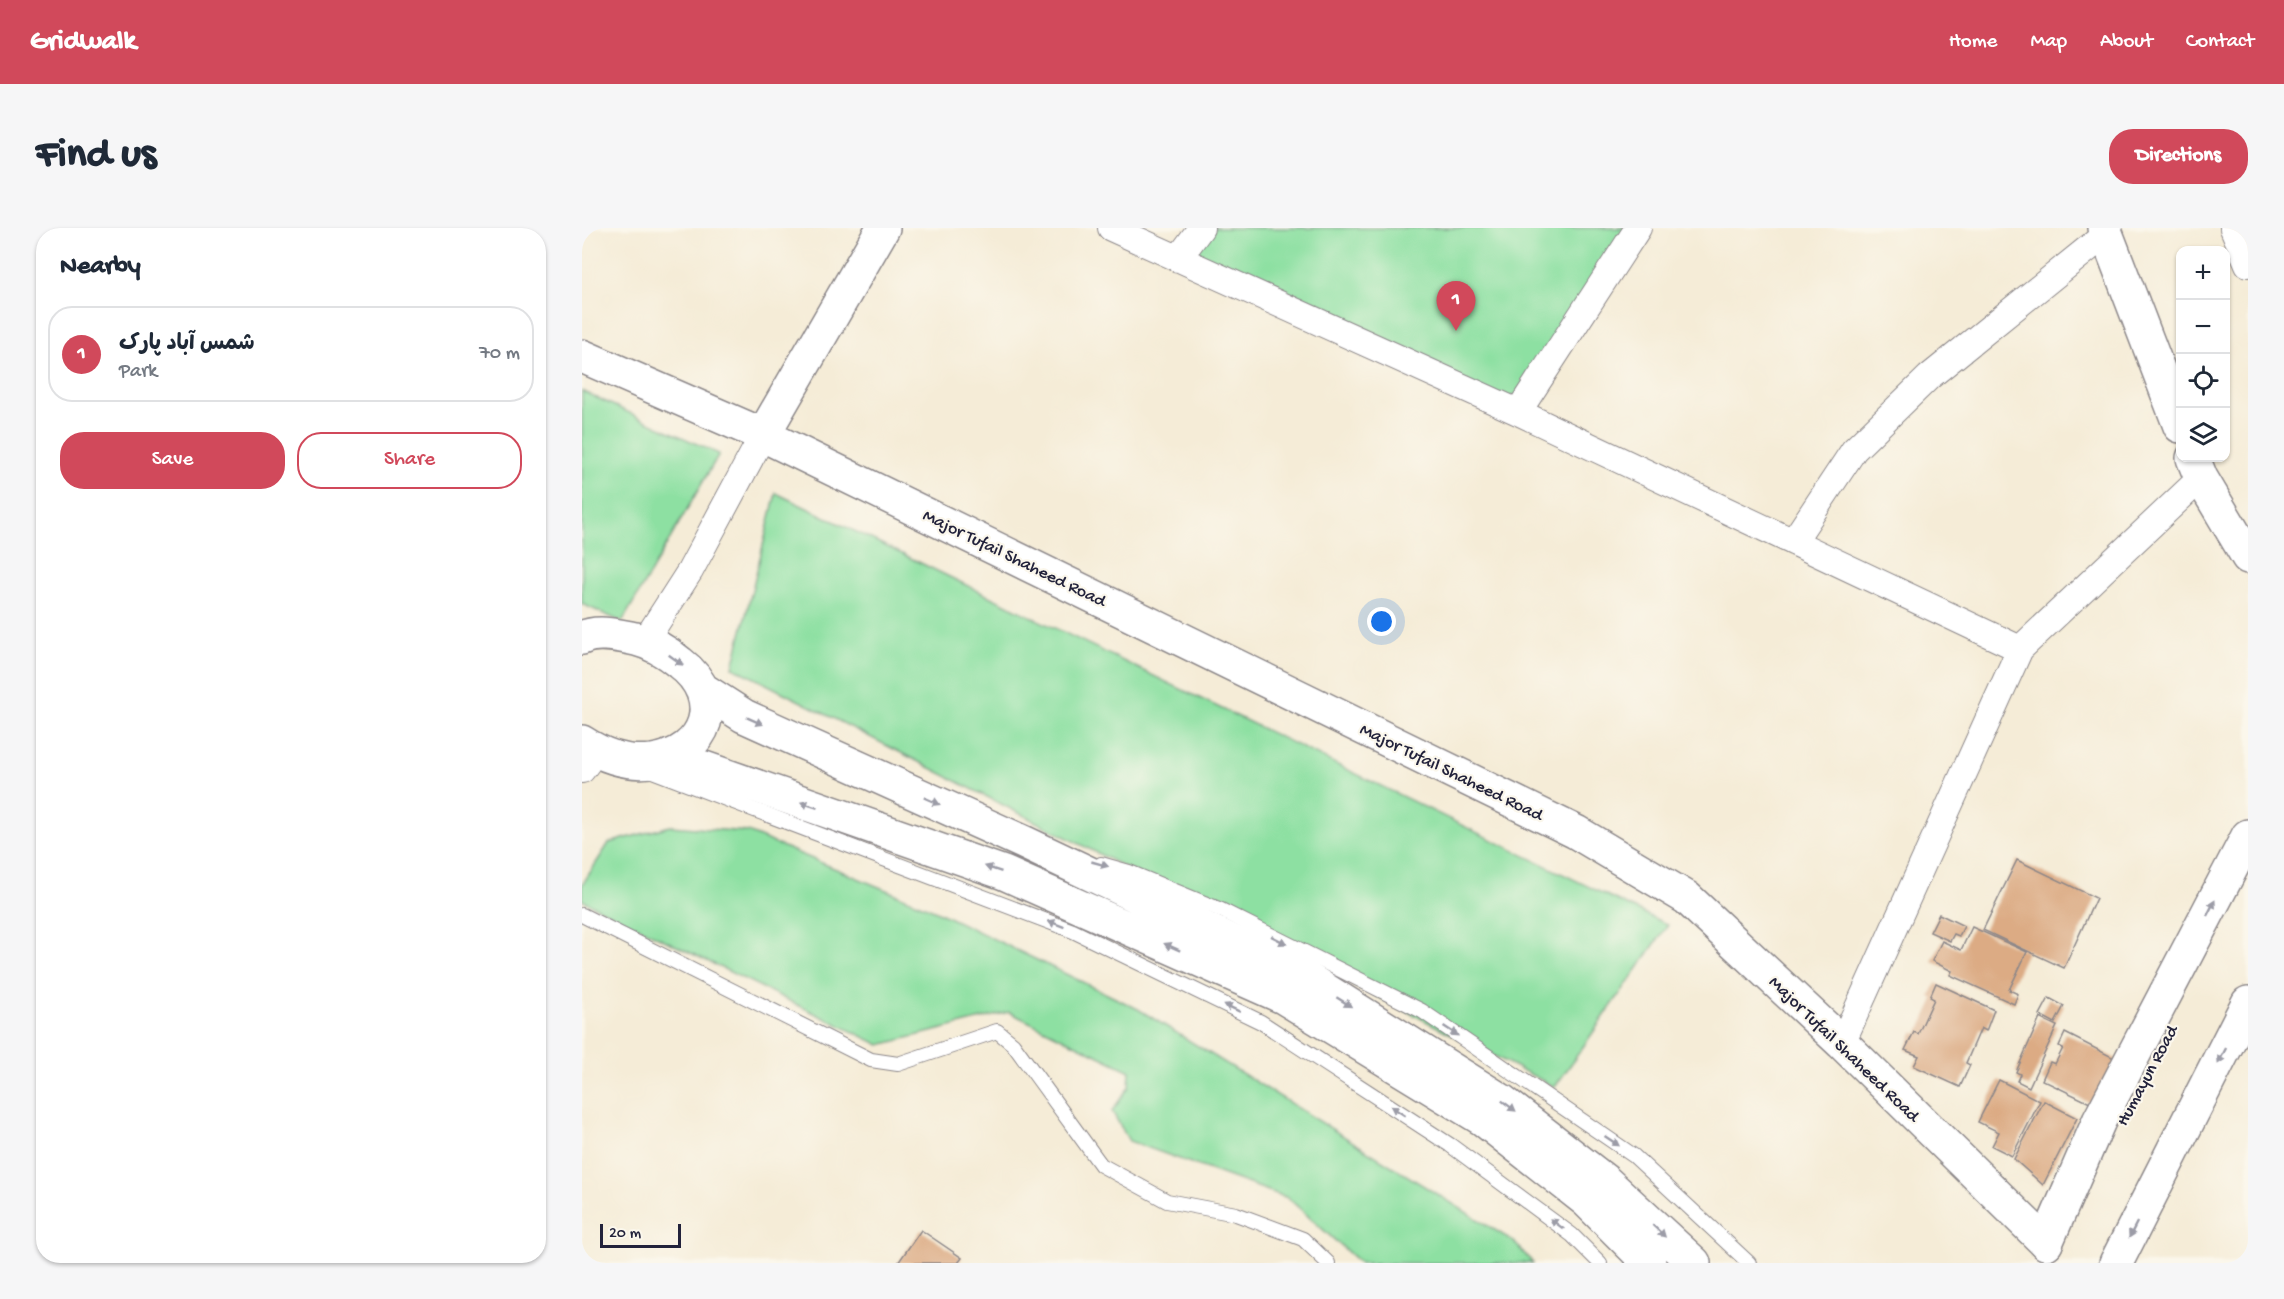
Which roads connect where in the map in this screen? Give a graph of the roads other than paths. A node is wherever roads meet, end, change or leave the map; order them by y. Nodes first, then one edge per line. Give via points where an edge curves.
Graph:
1 (883, 228) edge
2 (1111, 228) edge
3 (1201, 228) edge
4 (1638, 228) edge
5 (2233, 228) edge
6 (2105, 231) edge
7 (1178, 259) junction
8 (2248, 264) edge
9 (582, 356) edge
10 (1518, 412) junction
11 (2176, 413) edge
12 (764, 435) junction
13 (2197, 468) edge
14 (1793, 542) junction
15 (2248, 557) edge
16 (583, 636) edge
17 (645, 641) junction
18 (2020, 650) junction
19 (705, 691) junction
20 (596, 756) edge
21 (670, 756) junction
22 (2248, 836) edge
23 (1023, 842) junction
24 (2248, 884) edge
25 (582, 915) edge
26 (1289, 984) junction
27 (2248, 1004) edge
28 (1842, 1043) junction
29 (2042, 1253) edge
30 (1328, 1263) edge
31 (1600, 1263) edge
32 (1649, 1263) edge
33 (1694, 1263) edge
34 (1749, 1263) edge
35 (2116, 1263) edge

1 - 12 main road
2 - 7 street
3 - 7 street
4 - 10 street
5 - 8 street
6 - 11 main road
6 - 14 street via 1929,378 1854,450
7 - 10 street
9 - 12 main road, Major Tufail Shaheed Road
10 - 14 street
12 - 17 street via 690,571
12 - 28 main road, Major Tufail Shaheed Road via 1576,832 1687,898
13 - 15 main road
13 - 18 street
14 - 18 street
16 - 17 main road via 615,634
17 -> 19 main road via 692,672
18 - 28 street
19 - 21 main road via 706,714 700,733
19 -> 23 main road via 744,716
20 - 21 main road via 651,761
31 -> 20 lane via 1572,1235 1450,1145 1261,1022 1073,931
26 -> 21 main road via 1004,873
29 -> 22 main road via 2099,1120
23 - 26 main road
23 -> 34 lane via 1129,872 1210,906 1422,1011 1634,1156
24 - 29 main road, Humayun Road via 2108,1146
25 - 30 lane via 872,1060 898,1064 997,1031 1013,1044 1101,1165 1167,1201 1236,1214 1303,1239
26 - 32 main road via 1484,1120 1587,1201
26 -> 33 main road via 1502,1101 1605,1181
27 -> 35 main road
28 - 29 main road, Major Tufail Shaheed Road

